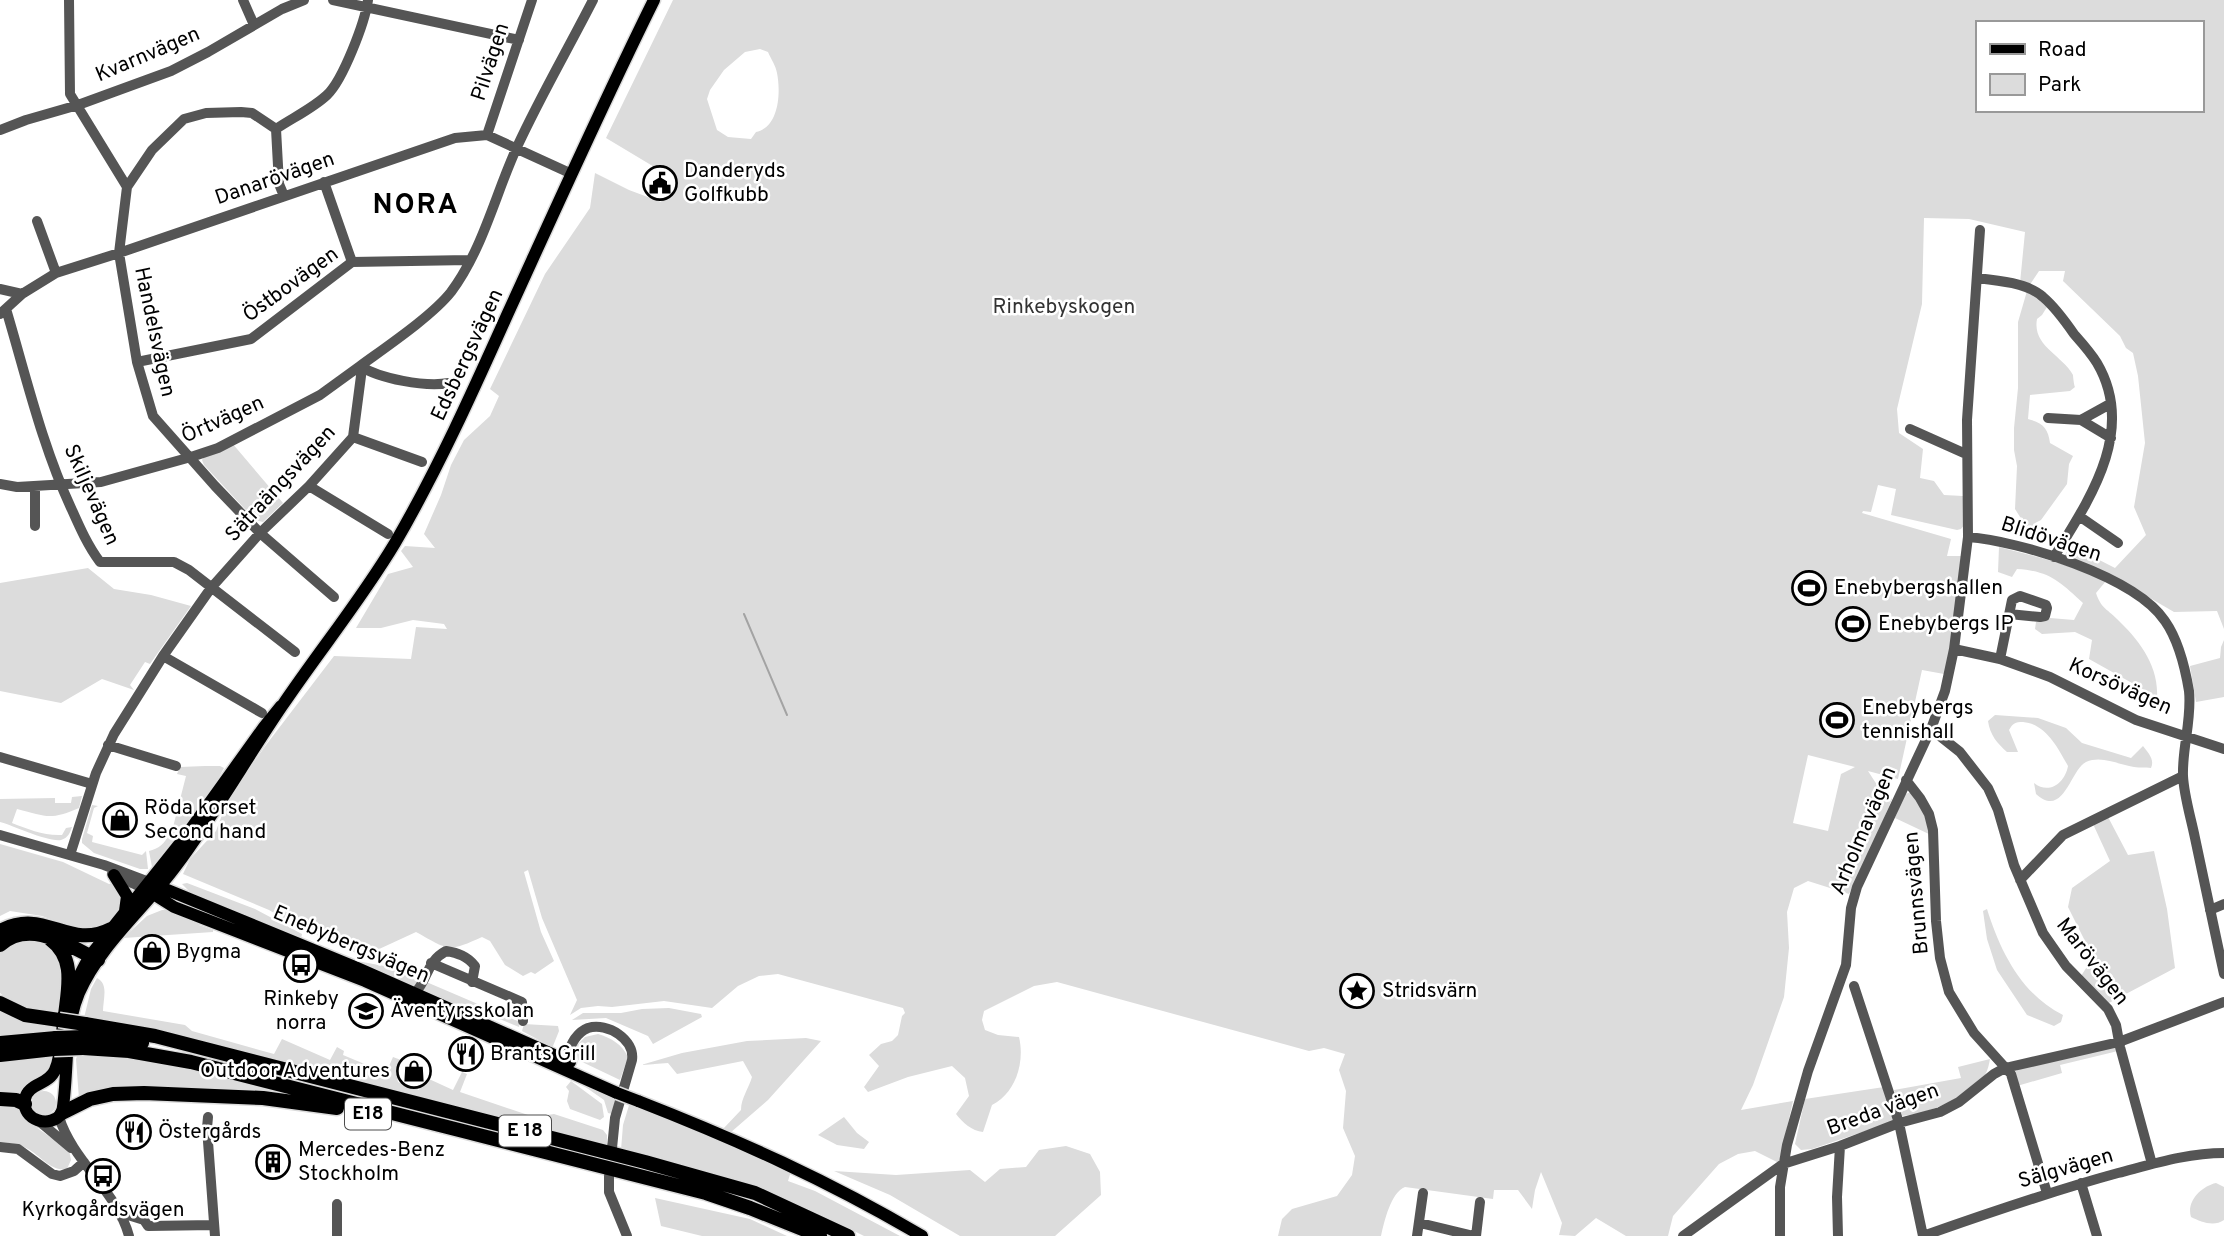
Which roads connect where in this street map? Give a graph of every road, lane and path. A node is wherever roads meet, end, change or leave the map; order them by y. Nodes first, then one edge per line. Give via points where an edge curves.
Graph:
1 (69, 0) edge
2 (243, 0) edge
3 (304, 0) edge
4 (333, 0) edge
5 (532, 0) edge
6 (593, 0) edge
7 (654, 0) edge
8 (367, 4) edge
9 (254, 24) junction
10 (519, 40) junction
11 (78, 105) junction
12 (276, 129) junction
13 (0, 130) edge
14 (488, 135) junction
15 (517, 148) junction
16 (572, 174) junction
17 (324, 182) junction
18 (127, 187) junction
19 (284, 196) junction
20 (37, 221) dead end
21 (1980, 230) dead end
22 (119, 253) junction
23 (469, 260) junction
24 (352, 262) junction
25 (56, 273) junction
26 (1977, 278) junction
27 (0, 289) edge
28 (22, 293) junction
29 (3, 312) edge
30 (137, 362) junction
31 (360, 366) junction
32 (449, 383) dead end
33 (2110, 404) junction
34 (2048, 418) dead end
35 (2081, 420) junction
36 (1910, 429) dead end
37 (353, 437) junction
38 (2111, 438) junction
39 (1966, 454) junction
40 (191, 457) junction
41 (422, 462) dead end
42 (0, 484) edge
43 (60, 485) junction
44 (35, 486) junction
45 (309, 486) junction
46 (2079, 516) junction
47 (35, 526) dead end
48 (260, 533) junction
49 (388, 534) dead end
50 (1968, 537) junction
51 (2118, 543) dead end
52 (2054, 557) junction
53 (211, 588) junction
54 (334, 597) dead end
55 (2010, 614) dead end
56 (1954, 649) junction
57 (295, 652) dead end
58 (163, 656) junction
59 (2000, 659) junction
60 (281, 706) junction
61 (262, 713) dead end
62 (1931, 729) junction
63 (2187, 738) junction
64 (108, 745) junction
65 (2224, 749) edge
66 (0, 757) edge
67 (176, 766) dead end
68 (2183, 776) junction
69 (1906, 780) junction
70 (93, 784) junction
71 (0, 835) edge
72 (70, 855) junction
73 (176, 865) junction
74 (114, 875) junction
75 (2020, 880) junction
76 (151, 888) junction
77 (2224, 904) edge
78 (203, 905) junction
79 (174, 907) junction
80 (2210, 910) junction
81 (125, 911) junction
82 (232, 923) junction
83 (0, 931) edge
84 (61, 931) junction
85 (114, 934) junction
86 (43, 935) junction
87 (0, 945) edge
88 (96, 956) junction
89 (430, 963) junction
90 (2224, 974) edge
91 (366, 977) junction
92 (472, 982) junction
93 (1854, 986) dead end
94 (415, 993) junction
95 (2224, 1002) edge
96 (0, 1003) edge
97 (449, 1013) junction
98 (62, 1018) junction
99 (523, 1021) dead end
100 (84, 1037) junction
101 (2119, 1042) junction
102 (0, 1043) edge
103 (55, 1043) junction
104 (0, 1055) edge
105 (565, 1064) junction
106 (2005, 1068) junction
107 (40, 1083) junction
108 (0, 1098) edge
109 (25, 1104) junction
110 (61, 1110) junction
111 (208, 1117) dead end
112 (40, 1122) junction
113 (1899, 1124) junction
114 (1840, 1146) junction
115 (0, 1147) edge
116 (612, 1148) dead end
117 (2224, 1153) edge
118 (81, 1158) junction
119 (1783, 1164) junction
120 (2152, 1164) junction
121 (614, 1174) junction
122 (2081, 1183) junction
123 (1423, 1193) dead end
124 (2046, 1193) junction
125 (1480, 1202) dead end
126 (337, 1204) dead end
127 (122, 1218) junction
128 (1420, 1223) junction
129 (214, 1225) junction
130 (129, 1236) edge
131 (215, 1236) edge
132 (337, 1236) edge
133 (627, 1236) edge
134 (820, 1236) edge
135 (848, 1236) edge
136 (922, 1236) edge
137 (1417, 1236) edge
138 (1475, 1236) edge
139 (1683, 1236) edge
140 (1780, 1236) edge
141 (1838, 1236) edge
142 (1923, 1236) edge
143 (2097, 1236) edge

1 - 11 street via 69,86
2 - 9 street
3 - 9 street, Kvarnvägen
4 - 8 street
5 - 10 street, Pilvägen
6 - 15 street
7 - 16 main road, Edsbergsvägen
8 - 10 street
8 - 12 street via 355,44 335,85
9 - 11 street, Kvarnvägen via 171,71
10 - 14 street, Pilvägen
11 - 13 street, Kvarnvägen
11 - 18 street
12 - 18 street, Handelsvägen via 252,113 206,113 184,119 152,150
12 - 19 street via 279,184
14 - 15 street
14 - 17 street, Danarövägen via 455,138
15 - 16 street
15 - 23 street
16 - 60 main road, Edsbergsvägen via 421,498 393,547
17 - 19 street, Danarövägen
17 - 24 street
18 - 22 street, Handelsvägen
19 - 22 street, Danarövägen
20 - 25 street
21 - 26 street, Arholmavägen
22 - 25 street, Danarövägen
22 - 30 street, Handelsvägen
23 - 24 street, Östbovägen
23 - 31 street via 449,294
24 - 30 street, Östbovägen via 251,339
25 - 28 street, Danarövägen
26 - 33 street via 2042,295 2097,363
26 - 39 street, Arholmavägen
27 - 28 street
28 - 29 street, Danarövägen
29 - 43 street, Skiljevägen
30 - 40 street, Handelsvägen via 153,416
31 - 32 street via 371,373 434,385
31 - 37 street, Sätraängsvägen
31 - 40 street, Örtvägen via 320,395 218,448
33 - 35 street
33 - 38 street
34 - 35 street
35 - 38 street
36 - 39 street
37 - 41 street
37 - 45 street, Sätraängsvägen
38 - 46 street via 2097,486
39 - 50 street, Arholmavägen
40 - 43 street, Örtvägen via 101,482
40 - 48 street, Handelsvägen
42 - 44 street, Örtvägen
43 - 44 street, Örtvägen
43 - 53 street, Skiljevägen via 100,562 174,562
44 - 47 street
45 - 48 street, Sätraängsvägen
45 - 49 street
46 - 51 street
46 - 52 street
48 - 53 street, Sätraängsvägen
48 - 54 street, Handelsvägen
50 - 52 street, Blidövägen
50 - 56 street, Arholmavägen
52 - 63 street, Blidövägen via 2119,585 2165,620 2187,677
53 - 57 street, Skiljevägen
53 - 58 street, Sätraängsvägen
55 - 59 street
56 - 59 street, Korsövägen
56 - 62 street, Arholmavägen
58 - 61 street
58 - 64 street, Sätraängsvägen
59 - 63 street, Korsövägen
60 - 73 main road, Edsbergsvägen
60 - 76 main road, Edsbergsvägen
62 - 69 street, Arholmavägen
62 - 75 street, Marövägen via 1960,752 1988,788
63 - 65 street, Korsövägen
63 - 68 street, Blidövägen
64 - 67 street
64 - 70 street, Sätraängsvägen
66 - 70 street
68 - 75 street via 2063,835
68 - 80 street, Blidövägen
69 - 106 street, Brunnsvägen via 1929,814 1933,830 1936,922 1949,992 1974,1034
69 - 119 street, Arholmavägen via 1857,887 1846,965 1808,1071
70 - 72 street, Sätraängsvägen
71 - 72 street, Enebybergsvägen
72 - 74 street, Enebybergsvägen
72 - 76 street, Enebybergsvägen via 104,865
73 - 76 main road, Edsbergsvägen
73 - 78 main road via 179,887
74 - 76 street, Enebybergsvägen
74 - 81 main road via 127,895
75 - 101 street, Marövägen via 2043,933 2066,966 2108,1009
76 - 78 main road, Enebybergsvägen
76 - 79 main road, Enebybergsvägen
76 - 81 main road
76 - 85 main road
77 - 80 street
78 - 82 main road, Enebybergsvägen
79 - 82 main road, Enebybergsvägen
79 - 85 main road via 153,910
80 - 90 street, Blidövägen
81 - 85 main road
82 - 91 main road, Enebybergsvägen
83 - 84 highway via 22,923
84 - 85 highway via 87,938
84 - 88 highway
85 - 88 main road
86 - 87 highway via 18,935
86 - 88 highway
86 - 98 highway via 57,945 68,967
88 - 98 main road via 79,975
88 - 110 main road via 78,996
89 - 92 street
89 - 92 street via 446,951 458,953 475,966
89 - 94 street
91 - 94 main road, Enebybergsvägen
91 - 97 main road, Enebybergsvägen
92 - 99 street via 522,1002
93 - 113 street
94 - 97 main road, Enebybergsvägen
95 - 101 street, Breda vägen
96 - 98 highway via 25,1015
97 - 105 main road, Enebybergsvägen
98 - 100 highway, bridge
98 - 107 main road via 56,1068
100 - 103 highway, E 18, bridge
100 - 121 highway, E 18
100 - 135 highway, E 18 via 195,1048 633,1158 755,1193
101 - 106 street, Breda vägen
101 - 120 street, Marövägen
102 - 103 highway, E 18
103 - 104 highway, E 18
105 - 116 street via 572,1041 589,1028 612,1031 630,1045 632,1060 615,1118
105 - 136 main road, Enebybergsvägen, bridge via 599,1075 618,1090 839,1188
106 - 113 street, Breda vägen via 1959,1102
106 - 124 street, Brunnsvägen via 2011,1074
107 - 109 main road via 28,1092
107 - 110 main road via 52,1087
108 - 109 highway
109 - 112 main road
110 - 112 main road
110 - 118 street via 66,1134
110 - 121 highway, E18 via 113,1094 263,1098 374,1115
111 - 129 street
112 - 118 street
113 - 114 street, Breda vägen
113 - 142 street
114 - 119 street, Breda vägen
114 - 141 street
115 - 118 street via 18,1149 60,1176 74,1171
117 - 120 street, Sälgvägen
118 - 127 street
119 - 139 street, Breda vägen
119 - 140 street, Arholmavägen
120 - 122 street, Sälgvägen
121 - 133 street via 609,1192
121 - 134 highway, E 18 via 706,1193
122 - 124 street, Sälgvägen
122 - 143 street
123 - 128 street
124 - 142 street, Sälgvägen
125 - 138 street
126 - 132 street
127 - 129 street via 128,1215 148,1226
127 - 130 street
128 - 137 street
128 - 138 street
129 - 131 street

